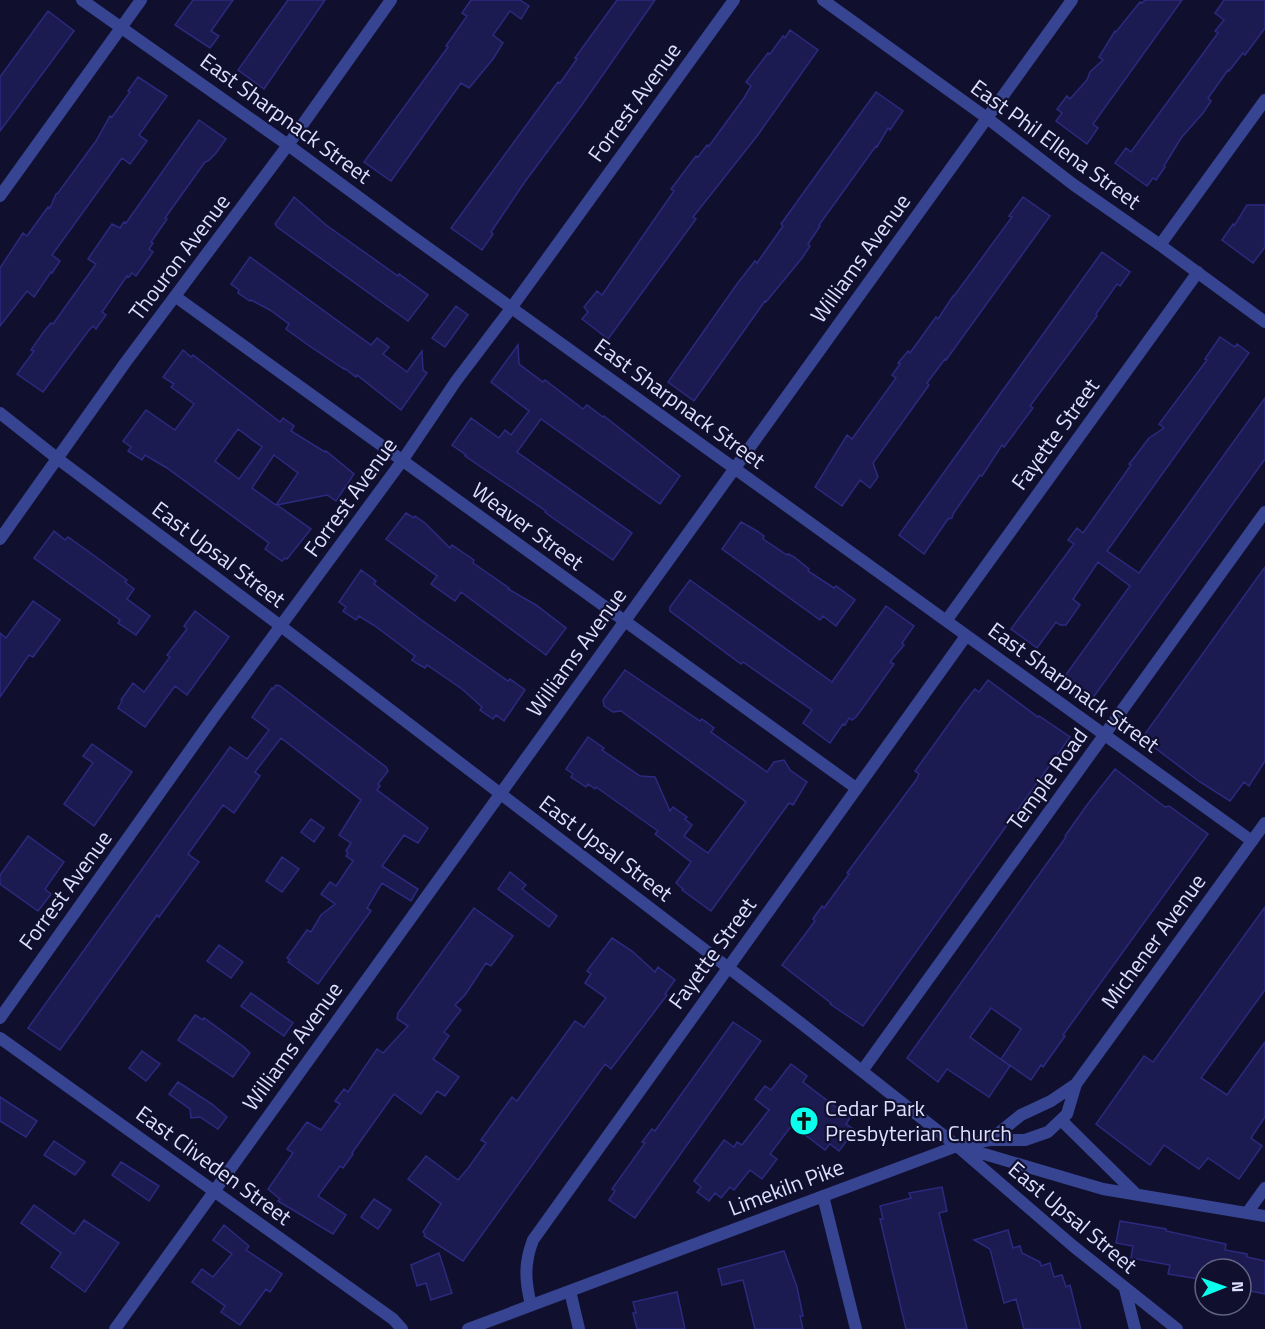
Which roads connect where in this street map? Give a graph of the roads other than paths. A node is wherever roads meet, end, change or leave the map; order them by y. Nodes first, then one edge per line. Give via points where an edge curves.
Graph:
1 (82, 0) edge
2 (141, 0) edge
3 (391, 0) edge
4 (734, 0) edge
5 (823, 0) edge
6 (1072, 0) edge
7 (122, 27) junction
8 (1265, 100) edge
9 (987, 118) junction
10 (288, 145) junction
11 (0, 196) edge
12 (1160, 245) junction
13 (1198, 272) junction
14 (176, 297) junction
15 (512, 307) junction
16 (1265, 322) edge
17 (0, 413) edge
18 (58, 459) junction
19 (402, 461) junction
20 (735, 468) junction
21 (1265, 512) edge
22 (0, 539) edge
23 (624, 621) junction
24 (946, 621) junction
25 (282, 627) junction
26 (966, 636) junction
27 (1105, 735) junction
28 (856, 788) junction
29 (501, 794) junction
30 (1265, 823) edge
31 (1252, 841) junction
32 (728, 967) junction
33 (0, 1018) edge
34 (0, 1038) edge
35 (862, 1071) junction
36 (1076, 1084) junction
37 (1061, 1120) junction
38 (990, 1140) junction
39 (957, 1146) junction
40 (1265, 1188) edge
41 (214, 1190) junction
42 (1136, 1194) junction
43 (823, 1196) junction
44 (1247, 1213) junction
45 (1265, 1216) edge
46 (1125, 1289) junction
47 (570, 1291) junction
48 (531, 1305) junction
49 (115, 1329) edge
50 (402, 1329) edge
51 (468, 1329) edge
52 (579, 1329) edge
53 (856, 1329) edge
54 (1135, 1329) edge
55 (1177, 1329) edge

1 - 7 street, East Sharpnack Street
2 - 7 street
3 - 10 street, Thouron Avenue
4 - 15 street, Forrest Avenue
5 - 9 street, East Phil Ellena Street
6 - 9 street, Williams Avenue
7 - 10 street, East Sharpnack Street
7 - 11 street
8 - 12 street
9 - 12 street, East Phil Ellena Street
9 - 20 street, Williams Avenue
10 - 14 street, Thouron Avenue
10 - 15 street, East Sharpnack Street
12 - 13 street, East Phil Ellena Street
13 - 16 street, East Phil Ellena Street
13 - 24 street, Fayette Street
14 - 18 street, Thouron Avenue
14 - 19 street, Weaver Street
15 - 19 street, Forrest Avenue
15 - 20 street, East Sharpnack Street
17 - 18 street, East Upsal Street
18 - 22 street, Thouron Avenue
18 - 25 street, East Upsal Street
19 - 23 street, Weaver Street
19 - 25 street, Forrest Avenue
20 - 23 street, Williams Avenue
20 - 24 street, East Sharpnack Street
21 - 27 street, Temple Road
23 - 28 street, Weaver Street
23 - 29 street, Williams Avenue
24 - 26 street, East Sharpnack Street
25 - 29 street, East Upsal Street
25 - 33 street, Forrest Avenue
26 - 27 street, East Sharpnack Street
26 - 28 street, Fayette Street
27 - 31 street, East Sharpnack Street
27 - 35 street, Temple Road
28 - 32 street, Fayette Street
29 - 32 street, East Upsal Street
29 - 41 street, Williams Avenue
30 - 31 street, Michener Avenue
31 - 36 street, Michener Avenue
32 - 35 street, East Upsal Street
32 - 48 street, Fayette Street via 533,1240 525,1266
34 - 41 street, East Cliveden Street
35 - 39 street, East Upsal Street
36 - 37 street, Michener Avenue via 1067,1114
36 - 38 street, Michener Avenue via 1021,1115
37 - 38 street, Michener Avenue via 1048,1132 1024,1140
37 - 42 street
38 - 39 street, Michener Avenue
39 - 42 street via 1103,1189
39 - 43 street, Limekiln Pike
39 - 46 street, East Upsal Street
40 - 44 street
41 - 49 street, Williams Avenue
41 - 50 street, East Cliveden Street
42 - 44 street
43 - 47 street, Limekiln Pike
43 - 53 street
44 - 45 street
46 - 54 street
46 - 55 street, East Upsal Street
47 - 48 street, Limekiln Pike
47 - 52 street
48 - 51 street, Limekiln Pike

